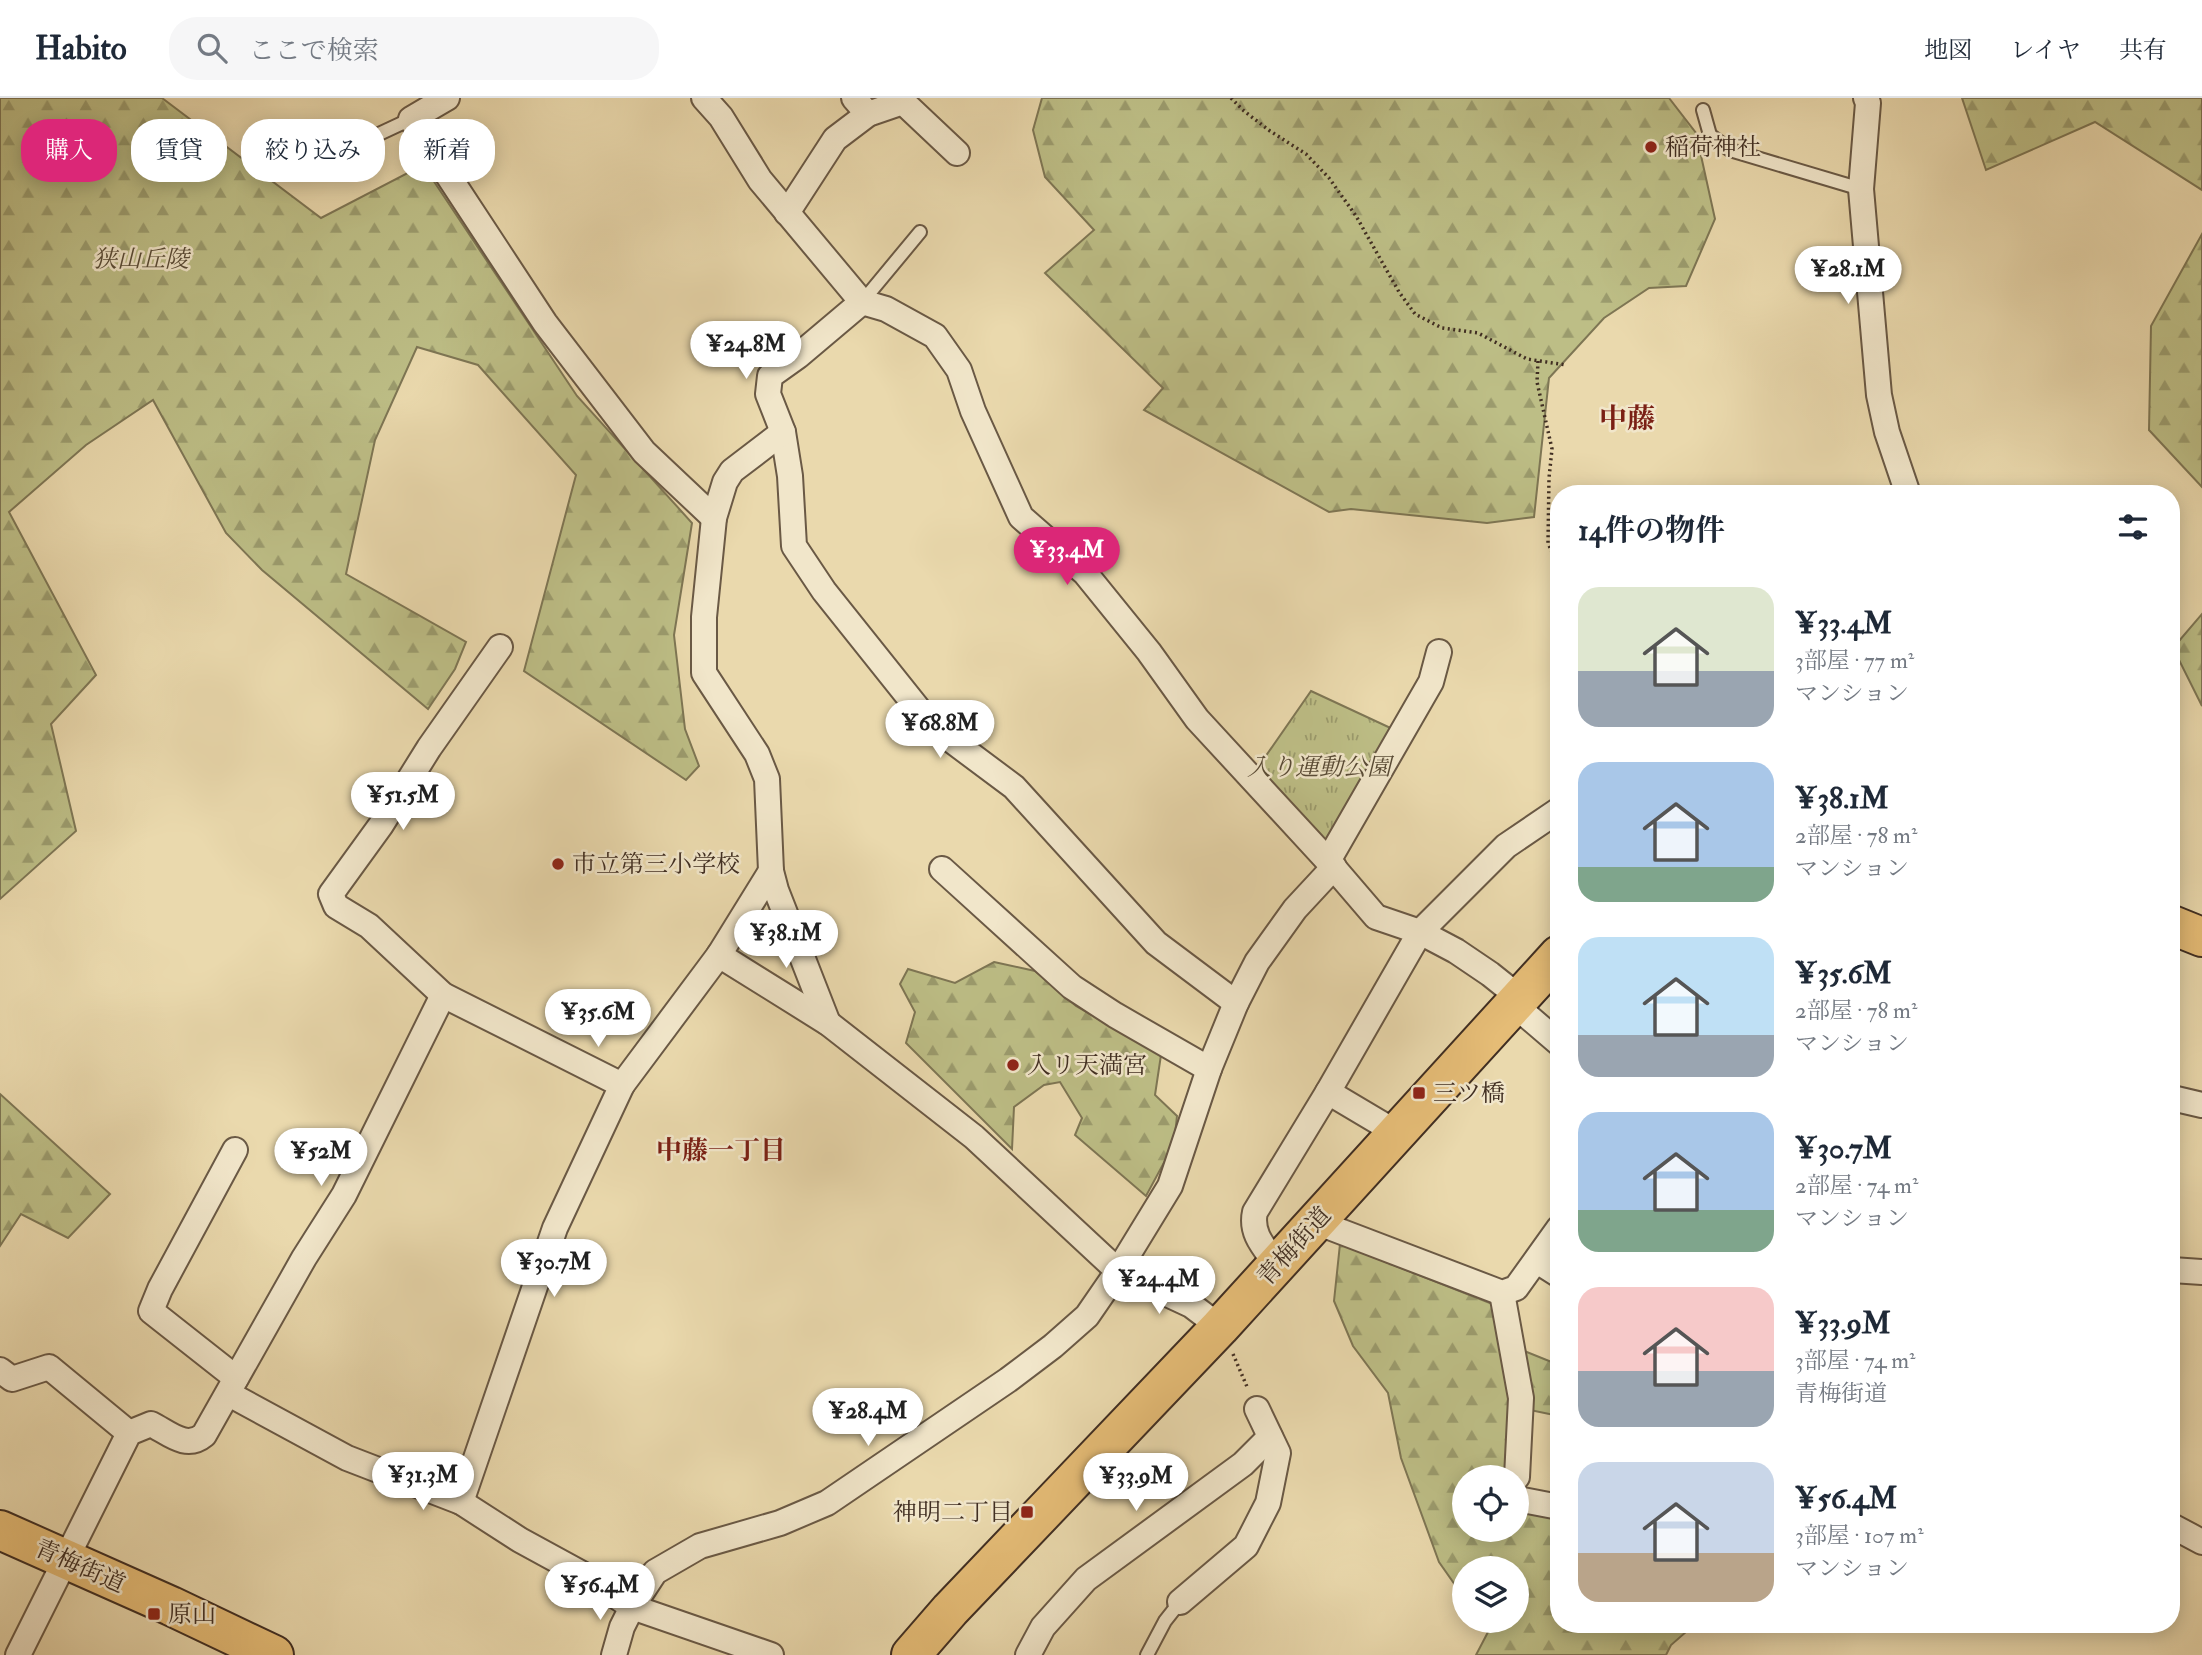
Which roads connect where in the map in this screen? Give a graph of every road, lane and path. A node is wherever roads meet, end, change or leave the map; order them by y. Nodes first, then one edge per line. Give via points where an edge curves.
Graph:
1 (447, 98) edge
2 (704, 98) edge
3 (1231, 98) edge
4 (1866, 98) edge
5 (861, 106) edge
6 (1703, 110) dead end
7 (411, 119) edge
8 (957, 153) dead end
9 (452, 182) edge
10 (1861, 189) junction
11 (787, 213) junction
12 (920, 232) dead end
13 (862, 302) junction
14 (1538, 361) junction
15 (1566, 366) dead end
16 (783, 432) junction
17 (1905, 485) edge
18 (714, 518) junction
19 (1550, 548) edge
20 (500, 647) dead end
21 (1439, 670) dead end
22 (1550, 813) edge
23 (1331, 864) junction
24 (942, 869) dead end
25 (771, 871) junction
26 (2180, 928) edge
27 (1420, 932) junction
28 (2202, 937) edge
29 (719, 955) junction
30 (1550, 965) edge
31 (443, 995) junction
32 (1520, 998) junction
33 (1236, 1003) junction
34 (828, 1023) junction
35 (1550, 1035) edge
36 (1209, 1069) junction
37 (622, 1086) junction
38 (1328, 1092) junction
39 (2180, 1100) edge
40 (2202, 1105) edge
41 (1397, 1133) junction
42 (235, 1150) dead end
43 (1316, 1222) junction
44 (1550, 1242) edge
45 (1537, 1261) junction
46 (1277, 1265) junction
47 (1550, 1269) edge
48 (1118, 1271) junction
49 (2180, 1271) edge
50 (2202, 1272) edge
51 (1502, 1293) junction
52 (1220, 1327) junction
53 (0, 1370) edge
54 (232, 1386) junction
55 (1257, 1409) joint
56 (129, 1433) junction
57 (1270, 1437) junction
58 (1518, 1465) edge
59 (1529, 1501) edge
60 (461, 1502) junction
61 (1550, 1505) edge
62 (0, 1530) edge
63 (2180, 1530) edge
64 (2202, 1542) edge
65 (66, 1560) junction
66 (1180, 1602) joint
67 (632, 1607) junction
68 (15, 1651) edge
69 (274, 1655) edge
70 (614, 1655) edge
71 (771, 1655) edge
72 (911, 1655) edge
73 (1028, 1655) edge
74 (1147, 1655) edge

1 - 7 street
2 - 11 street
3 - 14 path via 1306,154 1329,178 1415,314 1442,328 1478,333
4 - 10 street
5 - 8 street via 903,102
5 - 11 street
6 - 10 lane via 1710,135 1730,150
9 - 18 street via 545,323 644,452
10 - 17 street via 1879,395
11 - 13 street
12 - 13 lane
13 - 16 street via 770,376 768,394
13 - 23 street via 886,309 935,336 959,370 1021,516 1094,582 1197,719
14 - 15 path
14 - 19 path via 1537,382 1552,449
16 - 18 street via 732,471
16 - 33 street via 794,546 930,725 1014,787 1156,943
18 - 25 street via 704,617 704,673 757,754 767,779
20 - 31 street via 331,894 336,906 369,926
21 - 23 street
22 - 27 street via 1506,846
23 - 27 street via 1376,917
23 - 33 street via 1257,962
24 - 36 street via 1072,987
25 - 29 street
25 - 34 street
26 - 28 main road
27 - 32 street via 1467,958
27 - 38 street
29 - 34 street
29 - 37 street
30 - 32 main road, 青梅街道
31 - 37 street
31 - 54 street via 344,1195
32 - 35 street via 1525,1014
32 - 41 main road, 青梅街道
33 - 36 street
34 - 48 street via 974,1138
36 - 48 street via 1170,1185
37 - 60 street via 555,1228
38 - 41 street
38 - 46 street via 1255,1212 1255,1233
39 - 40 street
41 - 43 main road, 青梅街道
42 - 54 street via 151,1311
43 - 46 main road, 青梅街道
43 - 51 street
44 - 45 street
45 - 47 street
45 - 51 street via 1516,1288
46 - 52 main road, 青梅街道
48 - 52 street via 1191,1305
48 - 67 street via 1087,1316 1053,1346 932,1433 827,1503 780,1523 700,1546 655,1572
49 - 50 street
51 - 58 street via 1521,1398
52 - 55 path
52 - 72 main road, 青梅街道
53 - 56 street via 12,1379 50,1367
54 - 56 street via 196,1441 185,1442 151,1424
54 - 60 street via 347,1458
55 - 57 street
56 - 65 street
57 - 66 street via 1278,1453 1268,1503 1246,1546
57 - 73 street via 1243,1464 1086,1579 1043,1628
59 - 61 street
60 - 67 street
62 - 65 main road, 青梅街道
63 - 64 street
65 - 68 street
65 - 69 main road, 青梅街道
66 - 74 lane
67 - 70 street
67 - 71 street

